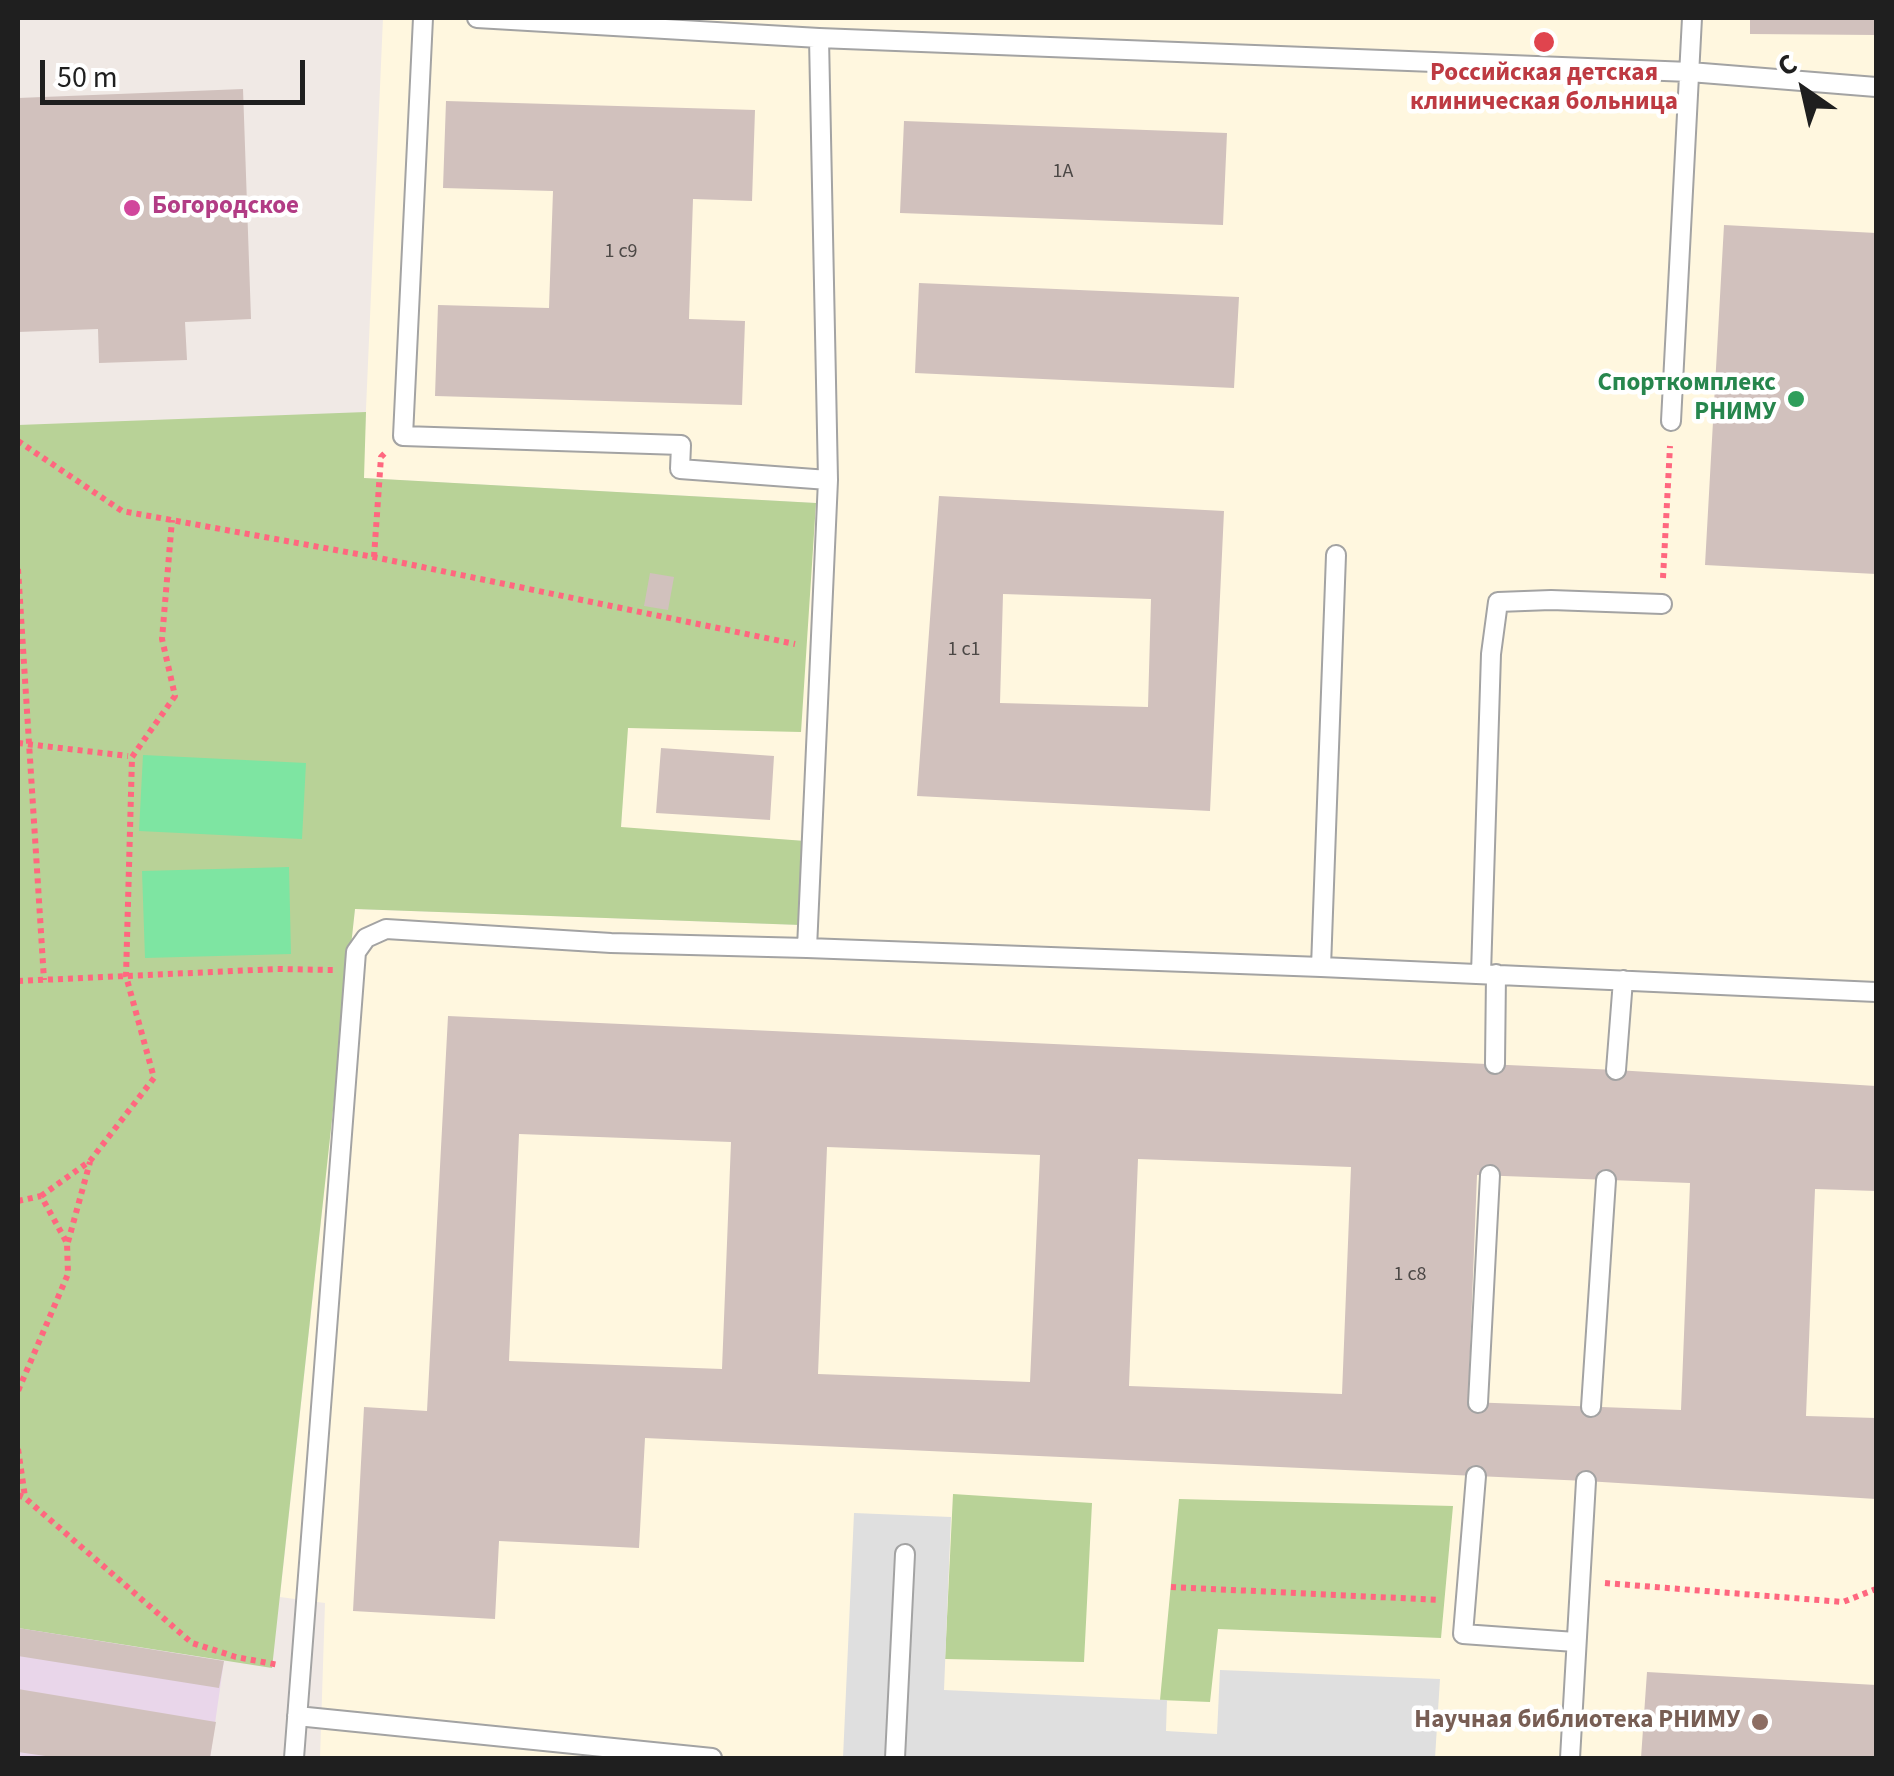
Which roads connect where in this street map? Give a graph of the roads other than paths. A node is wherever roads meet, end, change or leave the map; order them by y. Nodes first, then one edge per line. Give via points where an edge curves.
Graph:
1 (422, 18) edge
2 (477, 18) edge
3 (1692, 18) edge
4 (564, 20) edge
5 (819, 38) junction
6 (1690, 72) junction
7 (1876, 86) edge
8 (1671, 421) road end
9 (828, 480) junction
10 (1336, 555) dead end
11 (1662, 604) road end
12 (807, 948) junction
13 (1321, 966) junction
14 (1488, 974) junction
15 (1623, 980) junction
16 (1876, 992) edge
17 (1495, 1064) dead end
18 (1616, 1070) dead end
19 (1490, 1175) dead end
20 (1606, 1180) dead end
21 (1478, 1403) dead end
22 (1591, 1407) dead end
23 (1476, 1476) dead end
24 (1586, 1481) dead end
25 (905, 1554) dead end
26 (1575, 1642) junction
27 (297, 1716) junction
28 (294, 1758) edge
29 (712, 1758) edge
30 (895, 1758) edge
31 (1570, 1758) edge

1 - 9 lane via 403,436 681,445 680,469
2 - 4 lane
3 - 6 lane
4 - 5 lane
5 - 6 lane
5 - 9 lane
6 - 7 lane
6 - 8 lane
9 - 12 lane
10 - 13 lane
11 - 14 lane via 1498,602
12 - 13 lane
12 - 27 lane via 386,929 366,938 356,952
13 - 14 lane
14 - 15 lane
14 - 17 lane
15 - 16 lane
15 - 18 lane
19 - 21 lane
20 - 22 lane
23 - 26 lane via 1463,1634
24 - 26 lane
25 - 30 lane
26 - 31 lane
27 - 28 lane
27 - 29 lane

